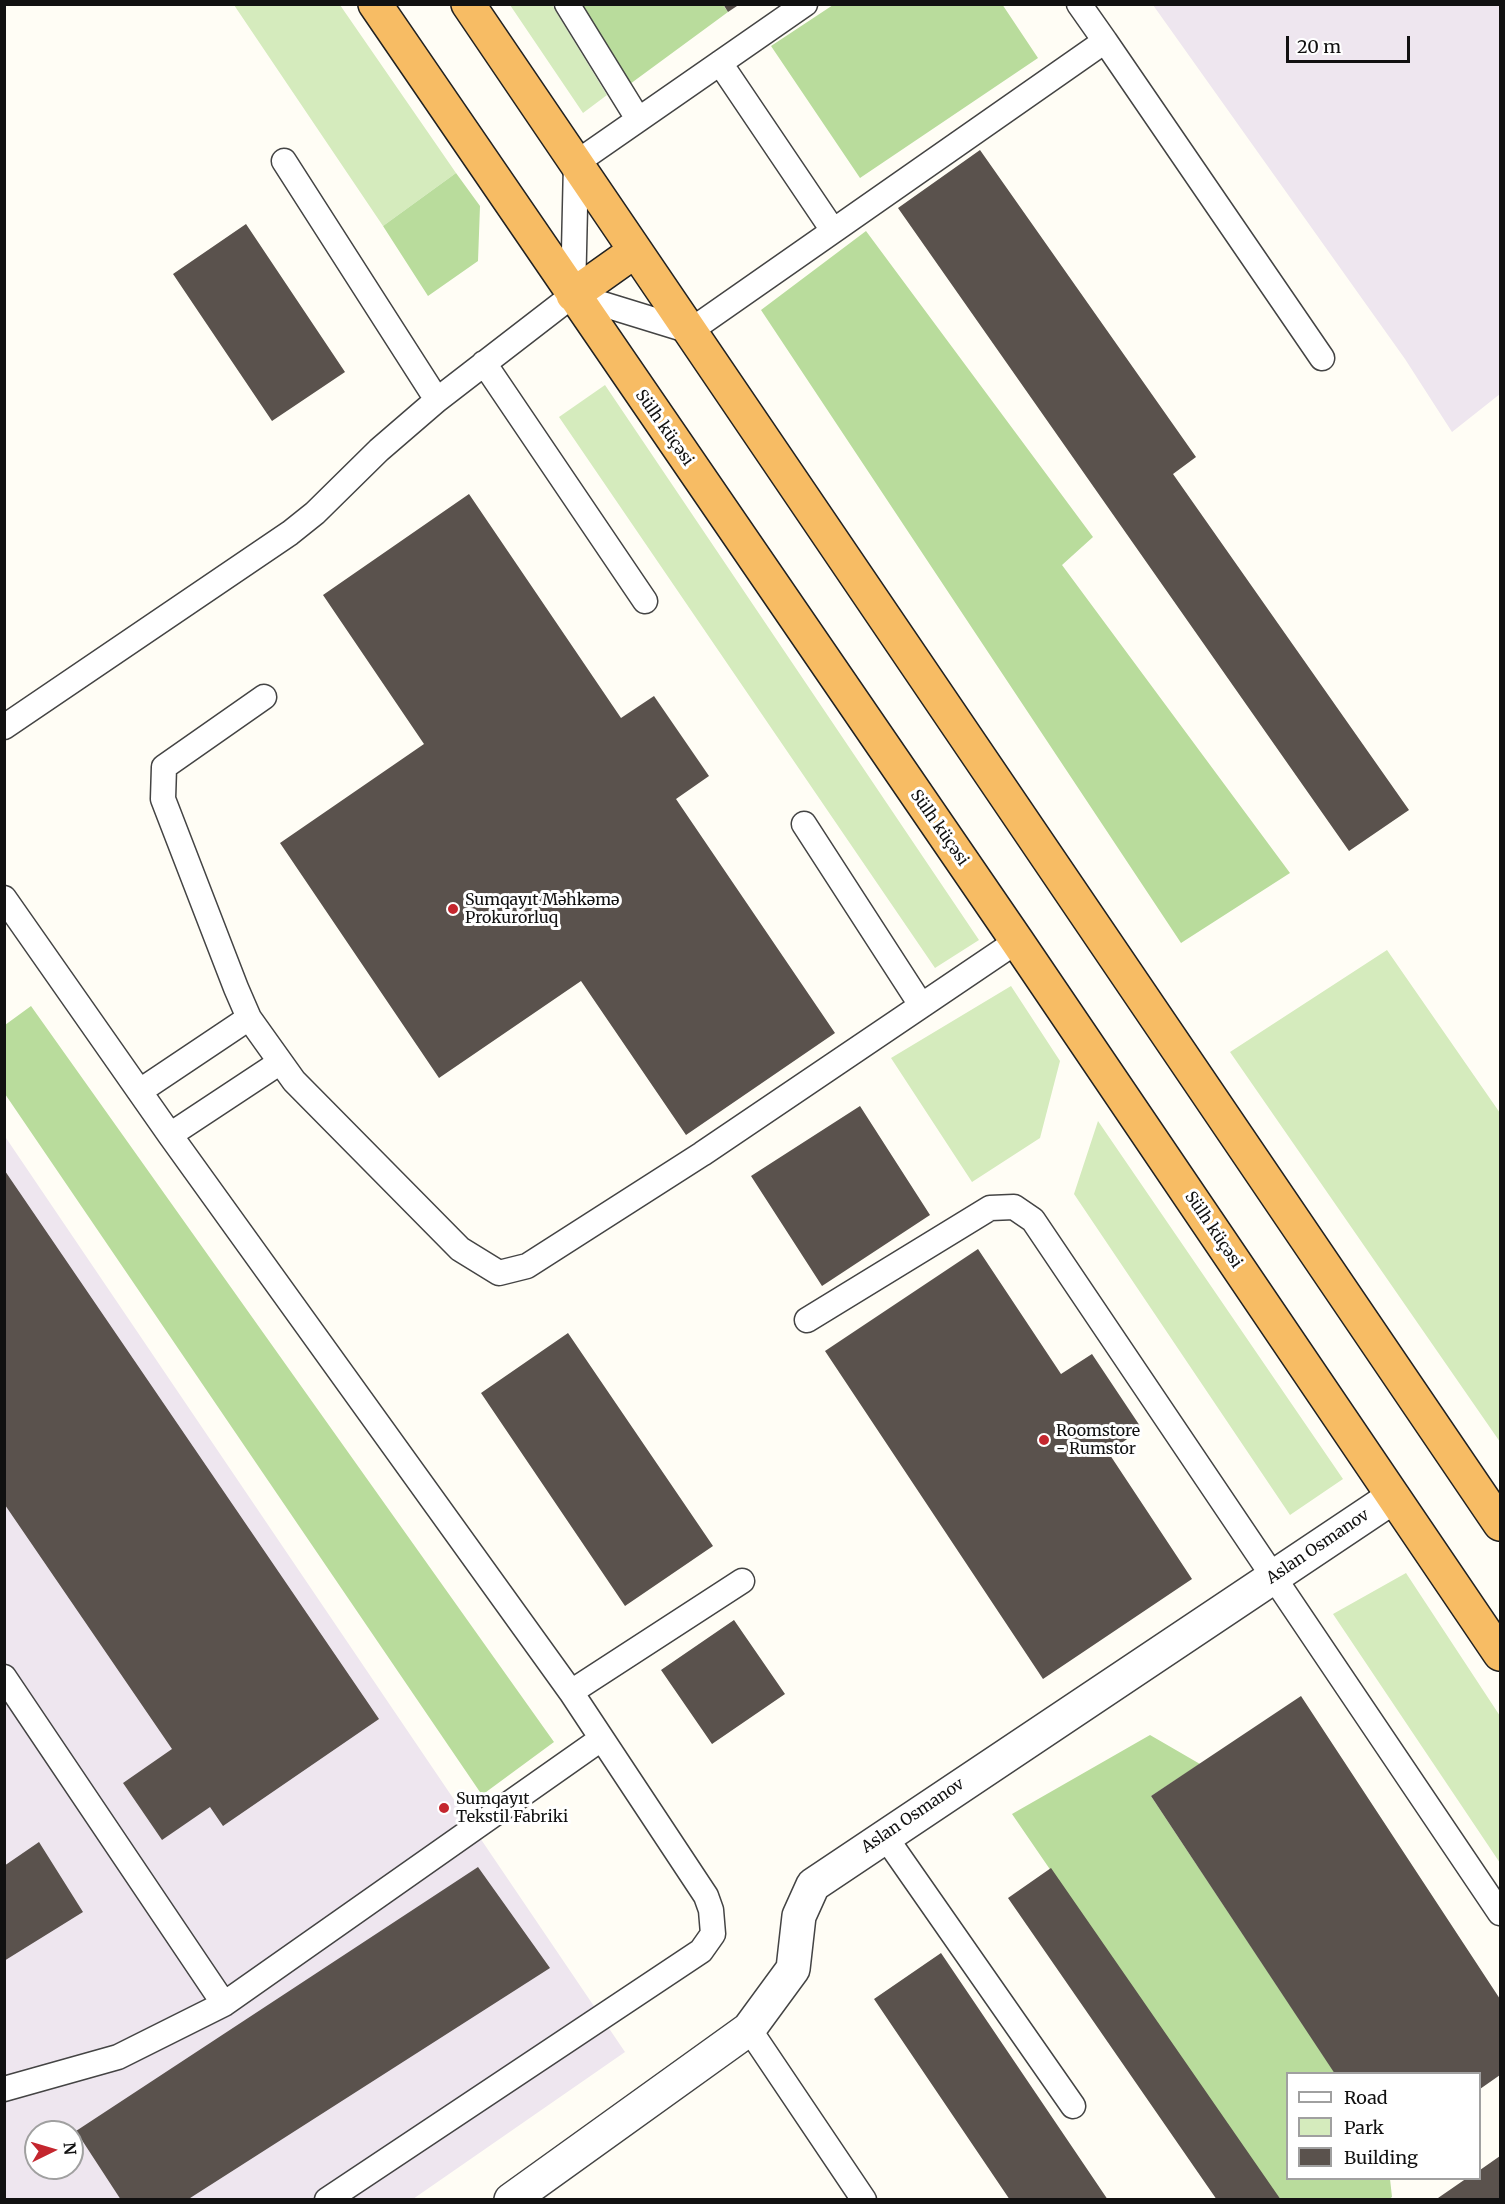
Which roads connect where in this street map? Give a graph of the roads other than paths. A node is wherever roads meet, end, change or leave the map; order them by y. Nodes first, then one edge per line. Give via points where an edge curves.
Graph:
1 (375, 4) edge
2 (468, 4) edge
3 (567, 4) edge
4 (805, 4) edge
5 (1079, 4) edge
6 (1105, 41) junction
7 (720, 63) junction
8 (638, 119) junction
9 (284, 161) dead end
10 (576, 163) junction
11 (832, 229) junction
12 (635, 251) junction
13 (573, 295) junction
14 (690, 331) junction
15 (1322, 358) dead end
16 (484, 363) junction
17 (437, 400) junction
18 (645, 601) dead end
19 (264, 697) dead end
20 (4, 727) edge
21 (804, 824) dead end
22 (4, 898) edge
23 (1017, 941) junction
24 (921, 1005) junction
25 (249, 1018) junction
26 (279, 1063) junction
27 (140, 1091) junction
28 (170, 1136) junction
29 (807, 1320) dead end
30 (1393, 1497) junction
31 (1500, 1524) edge
32 (1274, 1578) junction
33 (742, 1581) dead end
34 (1500, 1654) edge
35 (4, 1677) edge
36 (571, 1692) junction
37 (601, 1739) junction
38 (884, 1835) junction
39 (1500, 1913) edge
40 (224, 2004) junction
41 (749, 2029) junction
42 (4, 2089) edge
43 (1073, 2106) dead end
44 (327, 2199) edge
45 (512, 2199) edge
46 (864, 2199) edge

1 - 13 highway, Sülh küçəsi
2 - 10 highway
3 - 8 lane
4 - 7 lane
5 - 6 lane
6 - 11 lane
6 - 15 lane
7 - 8 lane
7 - 11 lane
8 - 10 lane
9 - 17 lane
10 - 12 highway
10 - 13 lane
11 - 14 lane
12 - 13 highway
12 - 14 highway
13 - 14 lane
13 - 16 lane
13 - 23 highway, Sülh küçəsi
14 - 31 highway
16 - 17 lane
16 - 18 lane
17 - 20 lane via 290,533
19 - 25 lane via 164,766 163,800
21 - 24 lane
22 - 27 lane
23 - 24 lane
23 - 30 highway, Sülh küçəsi
24 - 26 lane via 556,1248 526,1266 499,1273 460,1249
25 - 26 lane
25 - 27 lane
26 - 28 lane
27 - 28 lane
28 - 36 lane
29 - 32 lane via 990,1208 1014,1207 1033,1220
30 - 32 street, Aslan Osmanov
30 - 34 highway, Sülh küçəsi
32 - 38 street, Aslan Osmanov
32 - 39 lane
33 - 36 lane
35 - 40 lane
36 - 37 lane
37 - 40 lane
37 - 44 lane via 706,1896 713,1934 701,1952
38 - 41 street, Aslan Osmanov via 813,1885 799,1916 793,1969
38 - 43 lane
40 - 42 lane via 118,2057
41 - 45 street, Aslan Osmanov
41 - 46 lane

